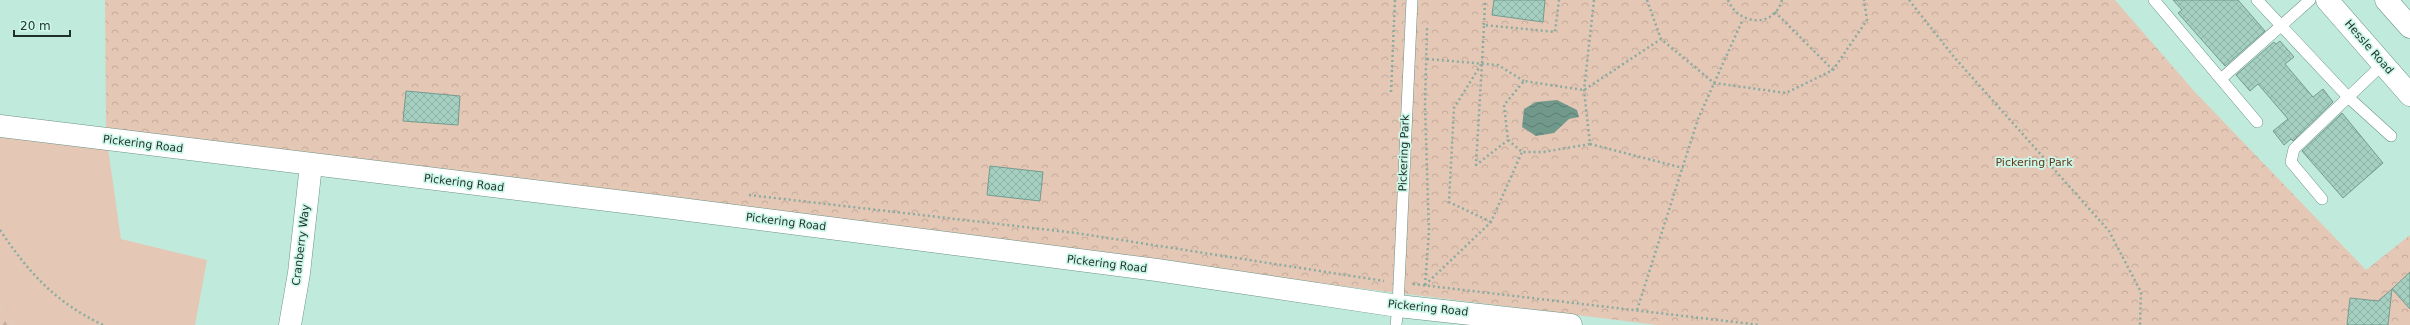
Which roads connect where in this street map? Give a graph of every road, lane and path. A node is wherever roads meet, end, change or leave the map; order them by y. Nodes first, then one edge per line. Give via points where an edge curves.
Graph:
1 (1412, 0) edge
2 (1485, 0) edge
3 (1559, 0) edge
4 (1594, 0) edge
5 (1647, 0) edge
6 (1728, 0) edge
7 (1782, 0) edge
8 (1864, 0) edge
9 (1909, 0) edge
10 (2154, 0) edge
11 (2257, 0) edge
12 (2310, 0) edge
13 (2327, 0) edge
14 (2386, 0) edge
15 (1776, 12) junction
16 (1743, 19) junction
17 (1428, 22) dead end
18 (1484, 25) junction
19 (2280, 27) junction
20 (2410, 27) edge
21 (1661, 40) junction
22 (1426, 59) junction
23 (1482, 63) junction
24 (2383, 64) junction
25 (1833, 70) junction
26 (2221, 79) junction
27 (1524, 81) junction
28 (1714, 84) junction
29 (1584, 90) junction
30 (2410, 95) edge
31 (2348, 97) junction
32 (2257, 122) dead end
33 (0, 126) edge
34 (2391, 136) dead end
35 (1508, 140) junction
36 (1590, 144) junction
37 (1522, 152) junction
38 (311, 165) junction
39 (1683, 168) junction
40 (2322, 199) dead end
41 (1491, 222) junction
42 (0, 230) edge
43 (1425, 285) junction
44 (1637, 310) junction
45 (1397, 315) edge
46 (103, 325) edge
47 (290, 325) edge
48 (1571, 325) edge
49 (1760, 325) edge
50 (2140, 325) edge

1 - 45 lane, Pickering Park
2 - 18 path
3 - 18 path via 1554,32
4 - 29 path
5 - 21 path
6 - 16 path via 1731,8
7 - 15 path
8 - 25 path via 1867,20
9 - 50 path via 1954,57 2108,231 2141,292
10 - 26 lane
11 - 19 lane
12 - 19 lane
13 - 24 street, Hessle Road
14 - 20 street
15 - 16 path via 1760,21
15 - 25 path
16 - 28 path
17 - 22 path
18 - 23 path
19 - 26 lane
19 - 31 lane
21 - 28 path
21 - 29 path
22 - 23 path
22 - 43 path via 1429,232
23 - 27 path via 1498,65
23 - 35 path via 1476,165
23 - 41 path via 1454,108 1449,202
24 - 30 street, Hessle Road
24 - 31 lane
25 - 28 path via 1786,94
26 - 32 lane
27 - 29 path
27 - 35 path via 1504,105
28 - 39 path via 1698,119
29 - 36 path
31 - 34 lane
31 - 40 lane via 2294,149 2291,162
33 - 38 street, Pickering Road
35 - 37 path
36 - 37 path via 1542,152
36 - 39 path
37 - 41 path
38 - 45 street, Pickering Road via 1141,268
38 - 47 street, Cranberry Way via 299,273
39 - 44 path
41 - 43 path
42 - 46 path via 20,259 50,291 77,312
43 - 44 path
44 - 49 path
45 - 48 street, Pickering Road

